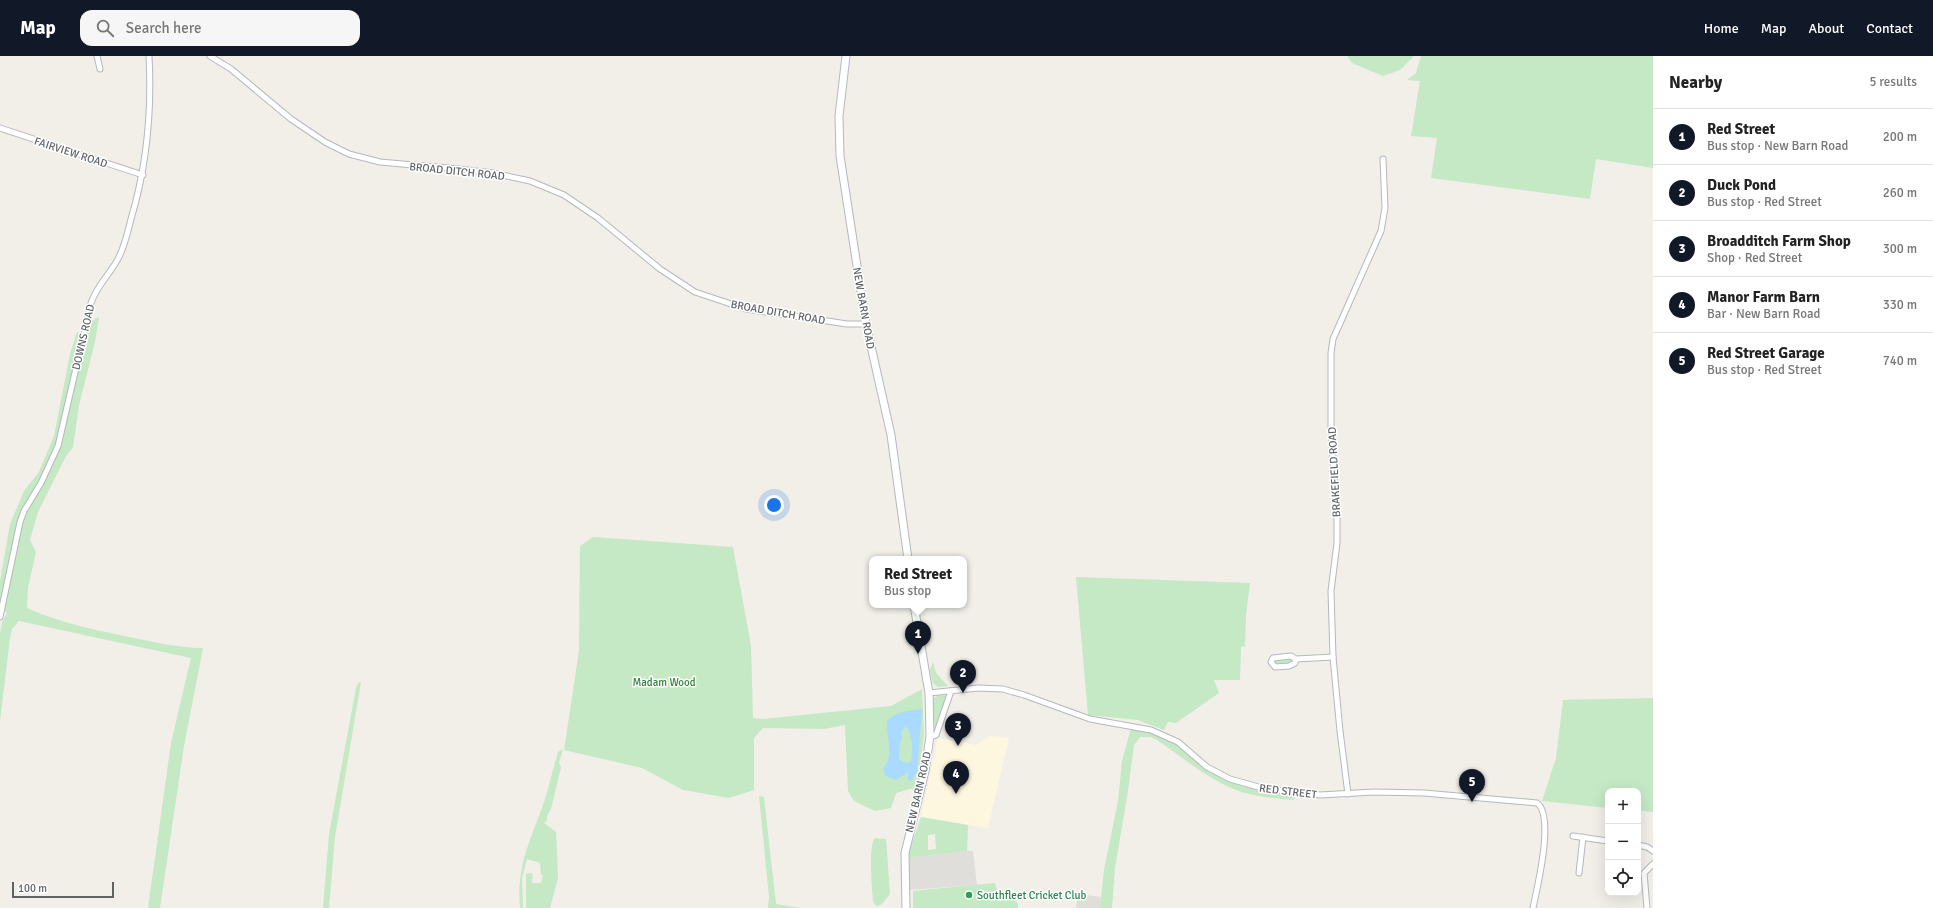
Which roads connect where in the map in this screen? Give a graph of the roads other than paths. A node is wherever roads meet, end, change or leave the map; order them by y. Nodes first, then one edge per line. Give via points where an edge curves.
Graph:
1 (97, 56) edge
2 (148, 56) edge
3 (210, 56) edge
4 (846, 56) edge
5 (100, 69) dead end
6 (0, 128) edge
7 (1383, 159) dead end
8 (142, 175) junction
9 (866, 324) junction
10 (908, 556) edge
11 (915, 608) edge
12 (0, 617) edge
13 (1333, 657) junction
14 (1296, 659) dead end
15 (952, 691) junction
16 (929, 693) junction
17 (930, 737) junction
18 (1348, 794) junction
19 (1573, 836) dead end
20 (1582, 837) junction
21 (1605, 841) edge
22 (1641, 846) edge
23 (1653, 851) edge
24 (1653, 864) edge
25 (1579, 873) dead end
26 (906, 908) edge
27 (1533, 908) edge
28 (1647, 908) edge

1 - 5 street
2 - 8 street, DOWNS ROAD via 149,113
3 - 9 street, BROAD DITCH ROAD via 231,69 291,119 325,142 349,154 380,162 493,173 530,181 564,195 598,218 660,269 695,292 746,309 847,324
4 - 9 street, NEW BARN ROAD via 839,116 840,156
6 - 8 street, FAIRVIEW ROAD
7 - 13 street, BRAKEFIELD ROAD via 1385,208 1381,231 1333,339 1331,354 1331,429 1338,519 1331,591
8 - 12 street, DOWNS ROAD via 119,257 96,290 91,303 58,446 20,522
9 - 10 street, NEW BARN ROAD via 891,435
11 - 16 street, NEW BARN ROAD
13 - 14 street
13 - 18 street, BRAKEFIELD ROAD
15 - 16 street, RED STREET
15 - 17 street via 936,735
15 - 18 street, RED STREET via 989,688 1010,690 1090,719 1151,730 1178,742 1208,767 1230,779 1259,788 1311,794
16 - 17 street, NEW BARN ROAD
17 - 26 street, NEW BARN ROAD via 925,771 905,853
18 - 27 street, RED STREET via 1424,793 1538,804 1544,812 1545,826
19 - 20 street
20 - 21 street
20 - 25 street
22 - 23 street
24 - 28 street via 1644,873

